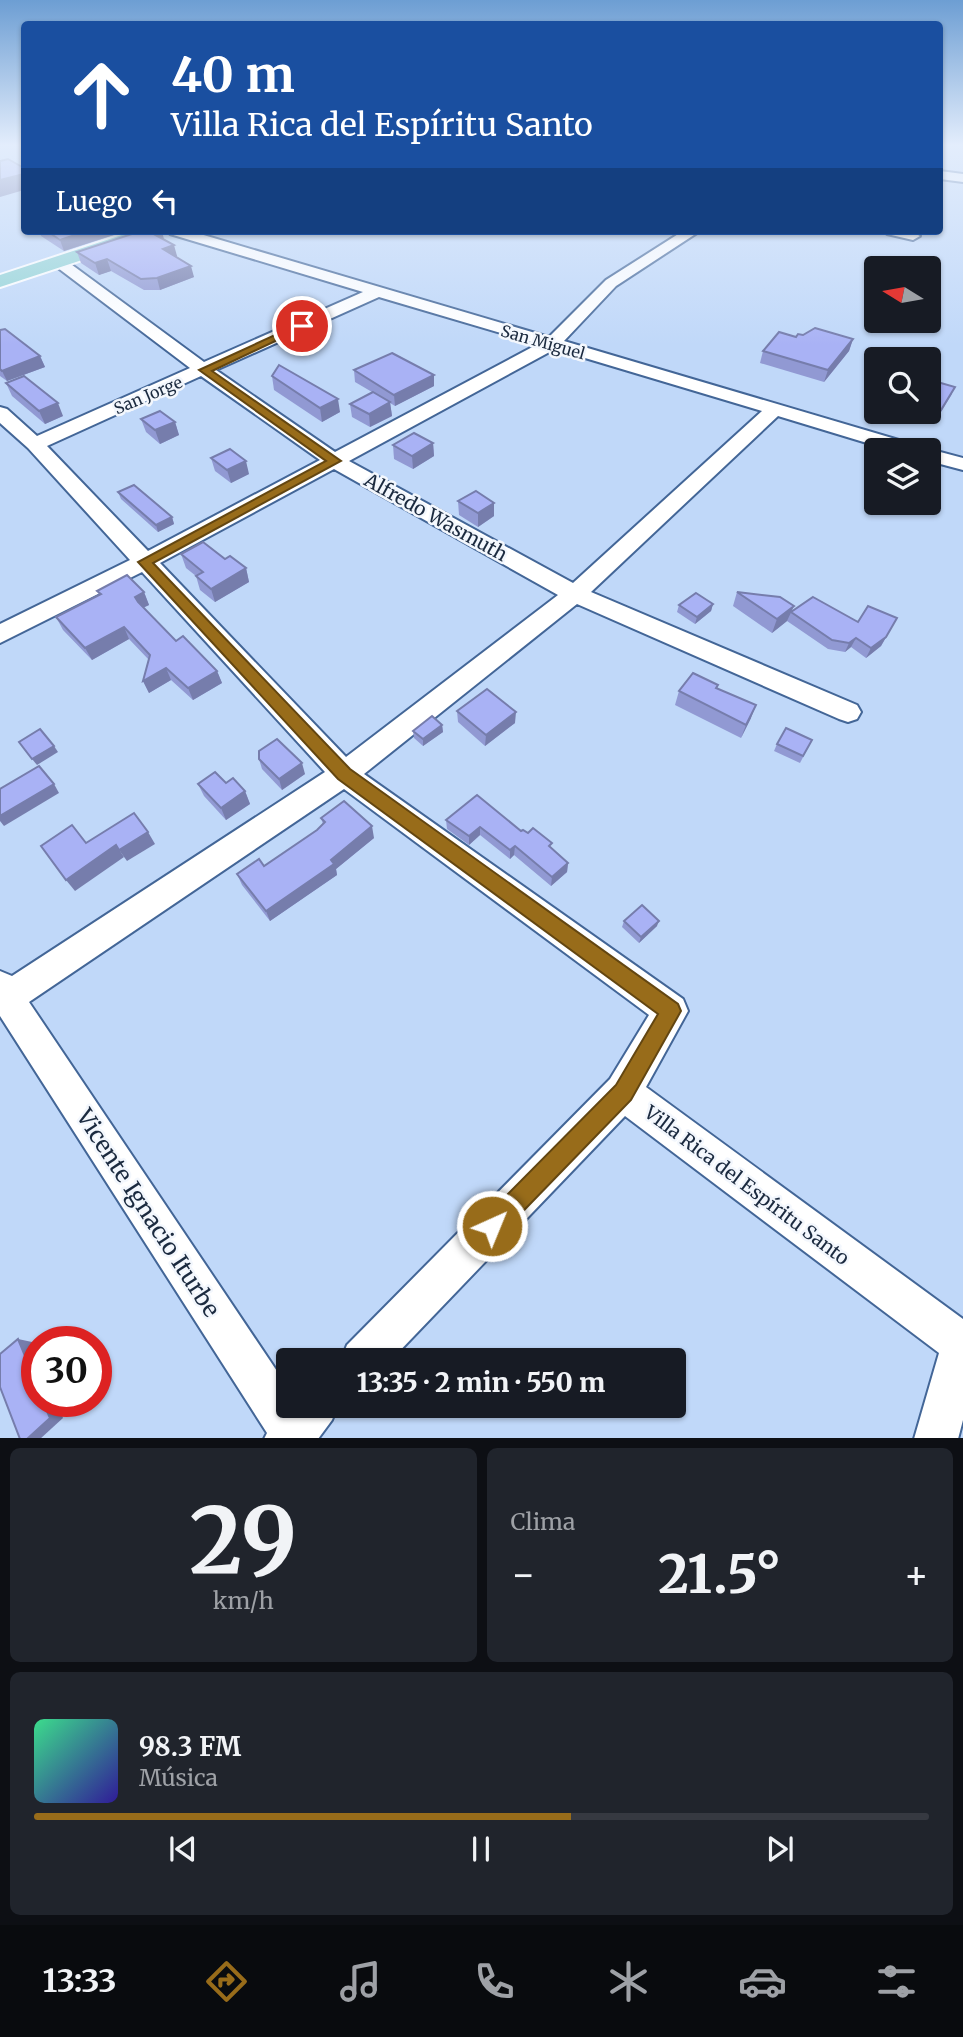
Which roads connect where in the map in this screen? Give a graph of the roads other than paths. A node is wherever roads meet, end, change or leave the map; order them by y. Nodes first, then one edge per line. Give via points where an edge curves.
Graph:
1 (140, 235) edge
2 (188, 235) edge
3 (687, 235) edge
4 (909, 235) edge
5 (913, 236) dead end
6 (59, 262) junction
7 (0, 281) edge
8 (376, 292) junction
9 (552, 344) junction
10 (204, 370) junction
11 (774, 410) junction
12 (0, 413) edge
13 (871, 438) edge
14 (34, 444) junction
15 (941, 458) edge
16 (335, 461) junction
17 (963, 464) edge
18 (144, 562) junction
19 (575, 594) junction
20 (0, 634) edge
21 (848, 712) dead end
22 (344, 774) junction
23 (4, 993) edge
24 (623, 1092) junction
25 (963, 1344) edge
26 (374, 1348) edge
27 (298, 1428) edge
28 (936, 1438) edge

1 - 6 main road
2 - 8 street, San Miguel
3 - 9 street via 611,283
4 - 5 street
6 - 7 main road
6 - 10 street, Alfredo Wasmuth
8 - 9 street, San Miguel
8 - 10 street, San Jorge
9 - 11 street, San Miguel
9 - 16 street
10 - 14 street, San Jorge
10 - 16 street, Alfredo Wasmuth
11 - 13 street, San Miguel
11 - 19 street
12 - 14 street
14 - 18 street
15 - 17 street
16 - 18 street
16 - 19 street, Alfredo Wasmuth
18 - 20 street
18 - 22 street
19 - 21 street, Alfredo Wasmuth
19 - 22 street
22 - 23 street
22 - 24 street via 671,1011
23 - 27 street, Vicente Ignacio Iturbe
24 - 25 street, Villa Rica del Espíritu Santo
24 - 26 street
25 - 28 street

